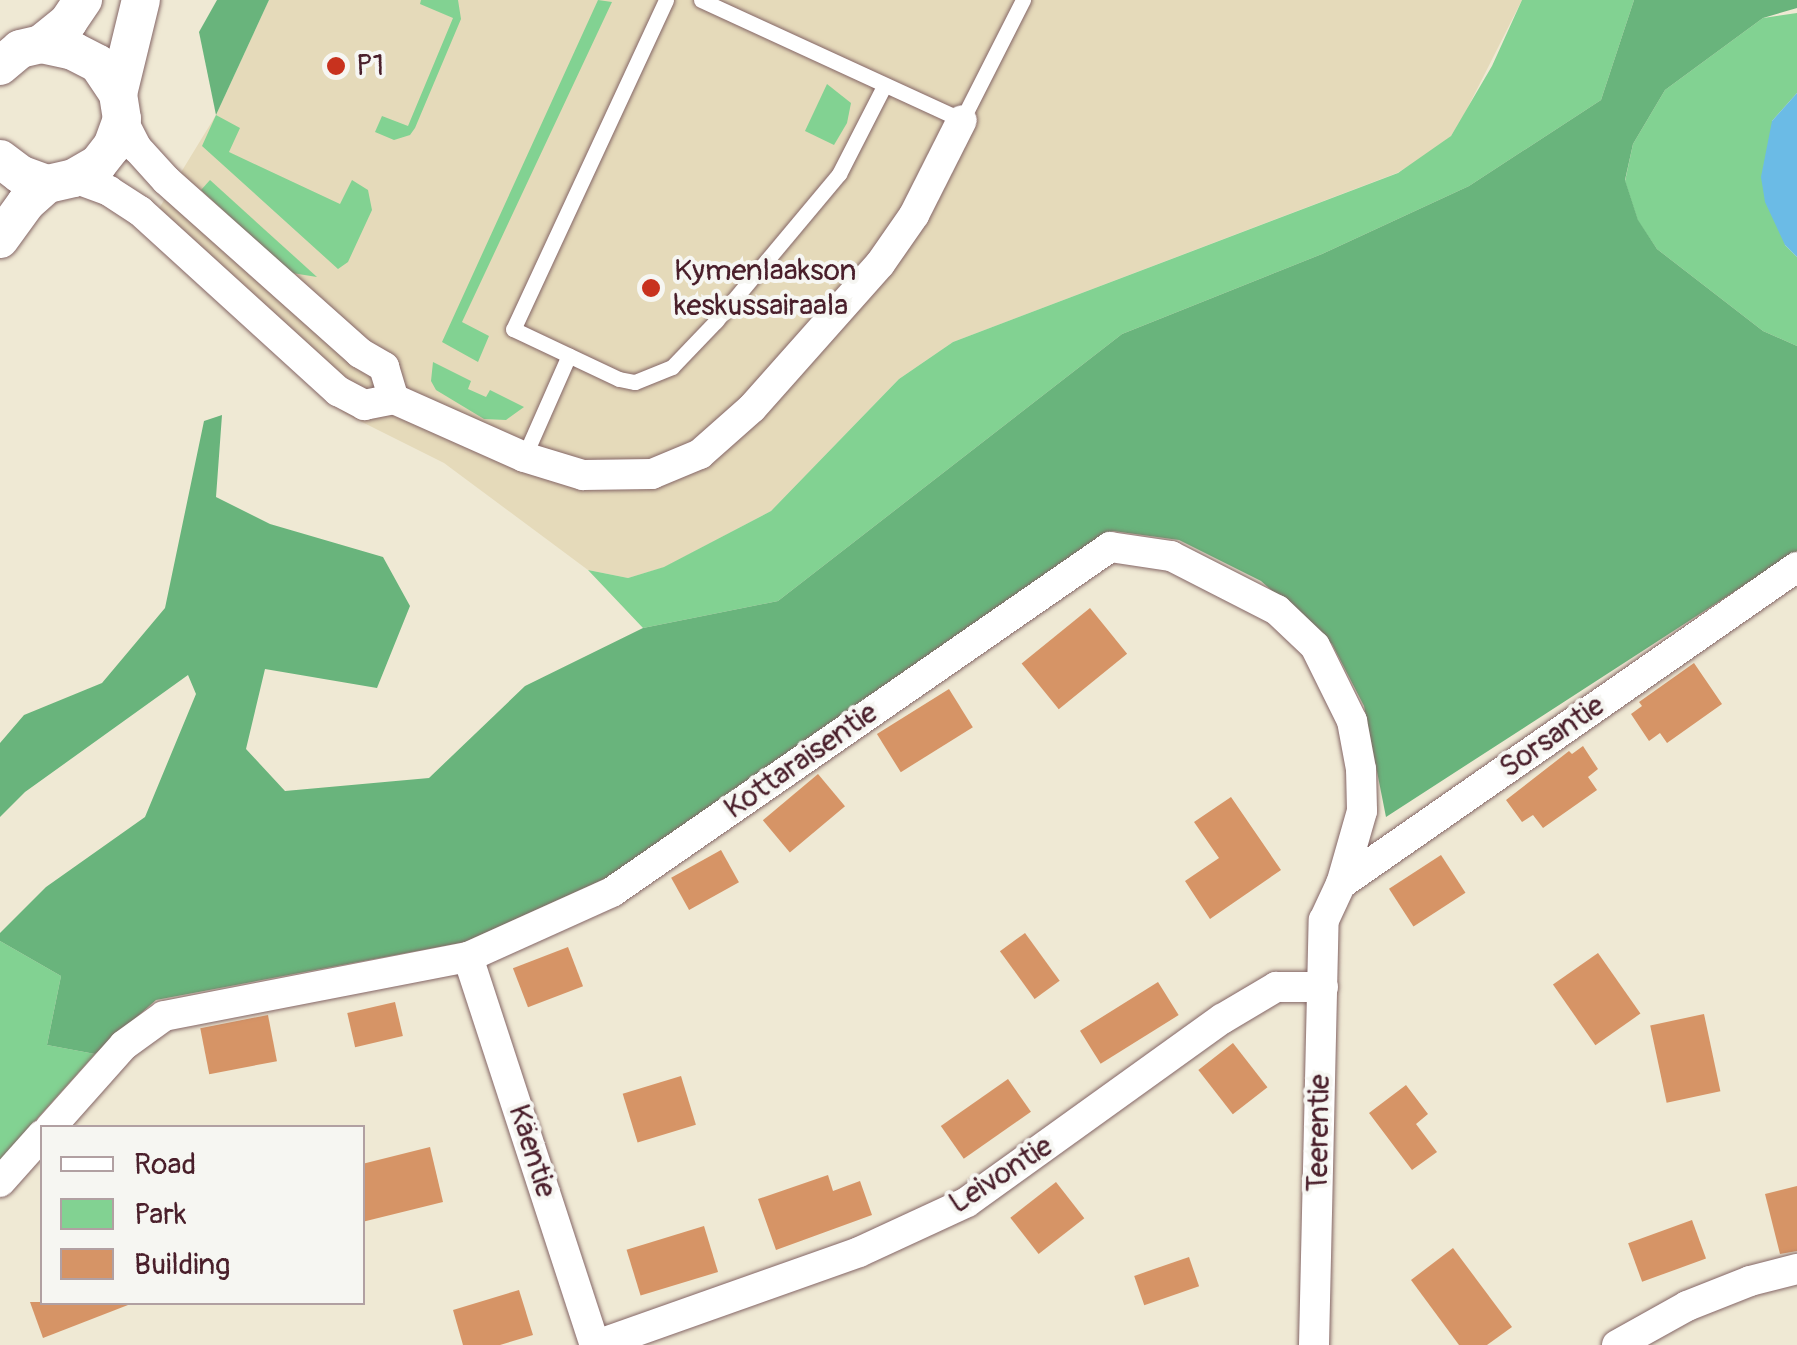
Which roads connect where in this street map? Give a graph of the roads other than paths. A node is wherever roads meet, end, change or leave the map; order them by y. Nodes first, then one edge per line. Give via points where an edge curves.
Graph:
1 (83, 0) edge
2 (141, 0) edge
3 (666, 0) edge
4 (701, 0) edge
5 (1023, 0) edge
6 (15, 51) edge
7 (884, 86) junction
8 (120, 107) junction
9 (962, 120) junction
10 (0, 159) edge
11 (61, 181) junction
12 (0, 239) edge
13 (569, 356) junction
14 (394, 399) junction
15 (524, 457) junction
16 (1797, 567) edge
17 (1340, 884) junction
18 (468, 957) junction
19 (1322, 987) junction
20 (53, 1125) edge
21 (40, 1138) edge
22 (0, 1182) edge
23 (1797, 1269) edge
24 (596, 1345) edge
25 (1314, 1345) edge
26 (1617, 1345) edge

1 - 6 street via 68,22
2 - 8 street
3 - 13 lane via 513,329
4 - 7 lane
5 - 9 lane
6 - 8 street via 74,51 98,64
7 - 9 lane
7 - 13 lane via 814,208 672,366 635,382
8 - 11 street via 112,146 98,164
8 - 14 street via 137,148 166,180 384,368
9 - 15 street via 914,215 880,264 752,408 700,454 652,474 583,475
10 - 11 street via 20,174
11 - 12 street via 26,203
11 - 14 street via 109,191 140,211 338,391 364,405
13 - 15 lane
14 - 15 street
16 - 17 street, Sorsantie
17 - 18 street, Kottaraisentie via 1362,811 1361,769 1352,721 1315,646 1276,610 1171,556 1110,547 612,892
17 - 19 street, Teerentie via 1324,920
18 - 20 street, Kottaraisentie via 164,1016 124,1046
18 - 24 street, Käentie
19 - 24 street, Leivontie via 1276,988 1222,1019 967,1202 859,1252
19 - 25 street, Teerentie
21 - 22 street
23 - 26 street via 1687,1306

